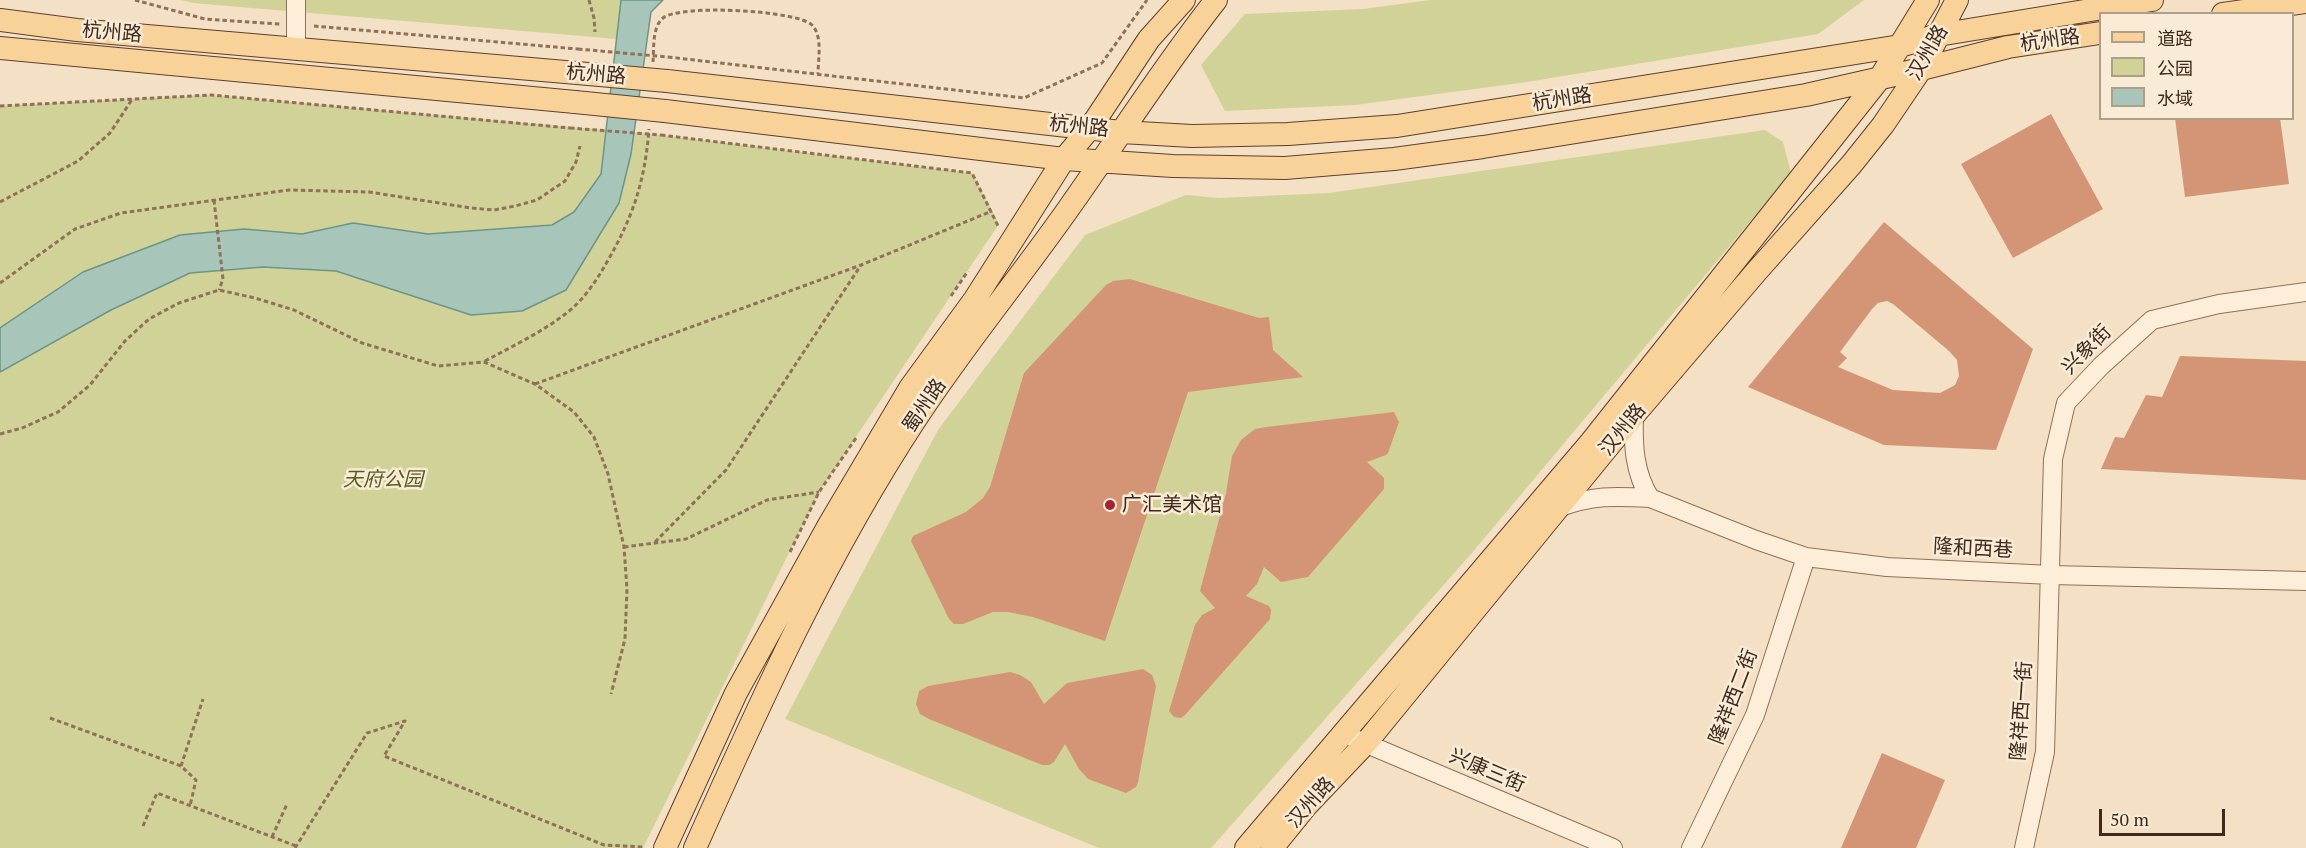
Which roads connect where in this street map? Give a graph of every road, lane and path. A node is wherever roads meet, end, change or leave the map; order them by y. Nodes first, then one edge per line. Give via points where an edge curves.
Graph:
1 (135, 0) edge
2 (296, 0) edge
3 (589, 0) edge
4 (1147, 0) edge
5 (1184, 0) edge
6 (1216, 0) edge
7 (1928, 0) edge
8 (1957, 0) edge
9 (2152, 0) edge
10 (2306, 2) edge
11 (0, 5) edge
12 (2237, 12) edge
13 (0, 20) edge
14 (297, 25) junction
15 (77, 30) junction
16 (595, 32) dead end
17 (2099, 33) edge
18 (1938, 35) junction
19 (1900, 46) junction
20 (0, 48) edge
21 (296, 49) junction
22 (42, 53) junction
23 (0, 58) edge
24 (653, 62) dead end
25 (1921, 69) junction
26 (818, 74) junction
27 (1880, 78) junction
28 (133, 98) junction
29 (0, 106) edge
30 (657, 115) junction
31 (1090, 128) junction
32 (1121, 132) junction
33 (580, 146) dead end
34 (1064, 159) junction
35 (1101, 161) junction
36 (214, 199) junction
37 (0, 202) edge
38 (992, 211) junction
39 (992, 234) dead end
40 (972, 264) dead end
41 (861, 265) junction
42 (0, 283) edge
43 (219, 290) junction
44 (2306, 292) edge
45 (946, 304) dead end
46 (484, 362) junction
47 (536, 384) junction
48 (1634, 415) junction
49 (859, 433) dead end
50 (0, 434) edge
51 (819, 492) junction
52 (1650, 498) junction
53 (1556, 509) junction
54 (655, 542) junction
55 (624, 548) junction
56 (788, 555) dead end
57 (1806, 557) junction
58 (2051, 575) junction
59 (2306, 580) edge
60 (611, 694) dead end
61 (203, 699) dead end
62 (50, 718) dead end
63 (1344, 733) junction
64 (1365, 744) junction
65 (182, 766) junction
66 (287, 804) dead end
67 (190, 806) junction
68 (143, 826) dead end
69 (272, 837) junction
70 (650, 846) edge
71 (295, 847) edge
72 (694, 848) edge
73 (1246, 848) edge
74 (1272, 848) edge
75 (1613, 848) edge
76 (1691, 848) edge
77 (2024, 848) edge

1 - 14 path via 205,19
2 - 14 street
3 - 16 path
4 - 26 path via 1102,63 1024,98
5 - 31 main road, 蜀州路 via 1149,39
6 - 32 main road, 蜀州路
7 - 19 main road, 汉州路
8 - 18 main road, 汉州路
9 - 18 main road, 杭州路
10 - 12 main road
11 - 15 main road
13 - 15 main road, 杭州路
14 - 21 street
14 - 26 path, bridge
15 - 21 main road, 杭州路
17 - 25 main road, 杭州路 via 2008,47
18 - 19 main road, 杭州路
18 - 25 main road, 汉州路
19 - 27 main road, 汉州路
19 - 32 main road, 杭州路 via 1397,126 1288,134 1192,136
20 - 22 main road, 杭州路
21 - 31 main road, 杭州路, bridge via 667,81
22 - 23 main road
22 - 30 main road, 杭州路, bridge via 575,102
24 - 26 path via 657,26 676,12 697,9 779,14 801,18 813,26 818,38
25 - 27 main road, 杭州路
25 - 48 main road, 汉州路 via 1851,165
27 - 35 main road, 杭州路 via 1794,97 1394,159 1285,168
27 - 63 main road, 汉州路 via 1591,442
28 - 29 path
28 - 37 path via 110,133 78,160
28 - 38 path, bridge via 211,95 661,135 972,172
30 - 34 main road, 杭州路
30 - 46 path via 627,229 592,289 565,315
31 - 32 main road, 杭州路
31 - 34 main road, 蜀州路
32 - 35 main road, 蜀州路
33 - 36 path via 565,181 537,200 494,210 369,192 289,190
34 - 35 main road, 杭州路
34 - 70 main road, 蜀州路 via 975,299 910,388
35 - 72 main road, 蜀州路 via 961,353 874,487 757,708
36 - 42 path via 121,213 75,229
36 - 43 path via 223,279
38 - 39 path via 999,225
38 - 41 path
40 - 45 path
41 - 47 path
41 - 54 path via 726,470
43 - 46 path via 294,310 362,343 438,366
43 - 50 path via 179,303 149,319 125,341 90,385 58,412
44 - 58 street, 兴象街 via 2219,304 2152,320 2066,403 2054,459
46 - 47 path
47 - 55 path via 574,412 594,437 608,474
48 - 52 street via 1634,454 1641,483
48 - 53 main road, 汉州路
49 - 51 path
51 - 54 path via 767,501 687,538
51 - 56 path
52 - 53 street, 隆和西巷 via 1605,496 1581,499
52 - 57 street, 隆和西巷
53 - 64 main road, 汉州路
54 - 55 path
55 - 60 path via 625,639
57 - 58 street, 隆和西巷 via 1887,567
57 - 76 street, 隆祥西二街 via 1755,715
58 - 59 street, 隆和西巷
58 - 77 street, 隆祥西一街 via 2045,752
61 - 65 path
62 - 65 path
63 - 64 street, 兴康三街
63 - 73 main road, 汉州路
64 - 74 main road, 汉州路
64 - 75 street, 兴康三街
65 - 67 path via 196,780
66 - 69 path
67 - 68 path via 157,794
67 - 69 path
69 - 71 path
70 - 71 path via 604,845 384,756 405,721 367,733

